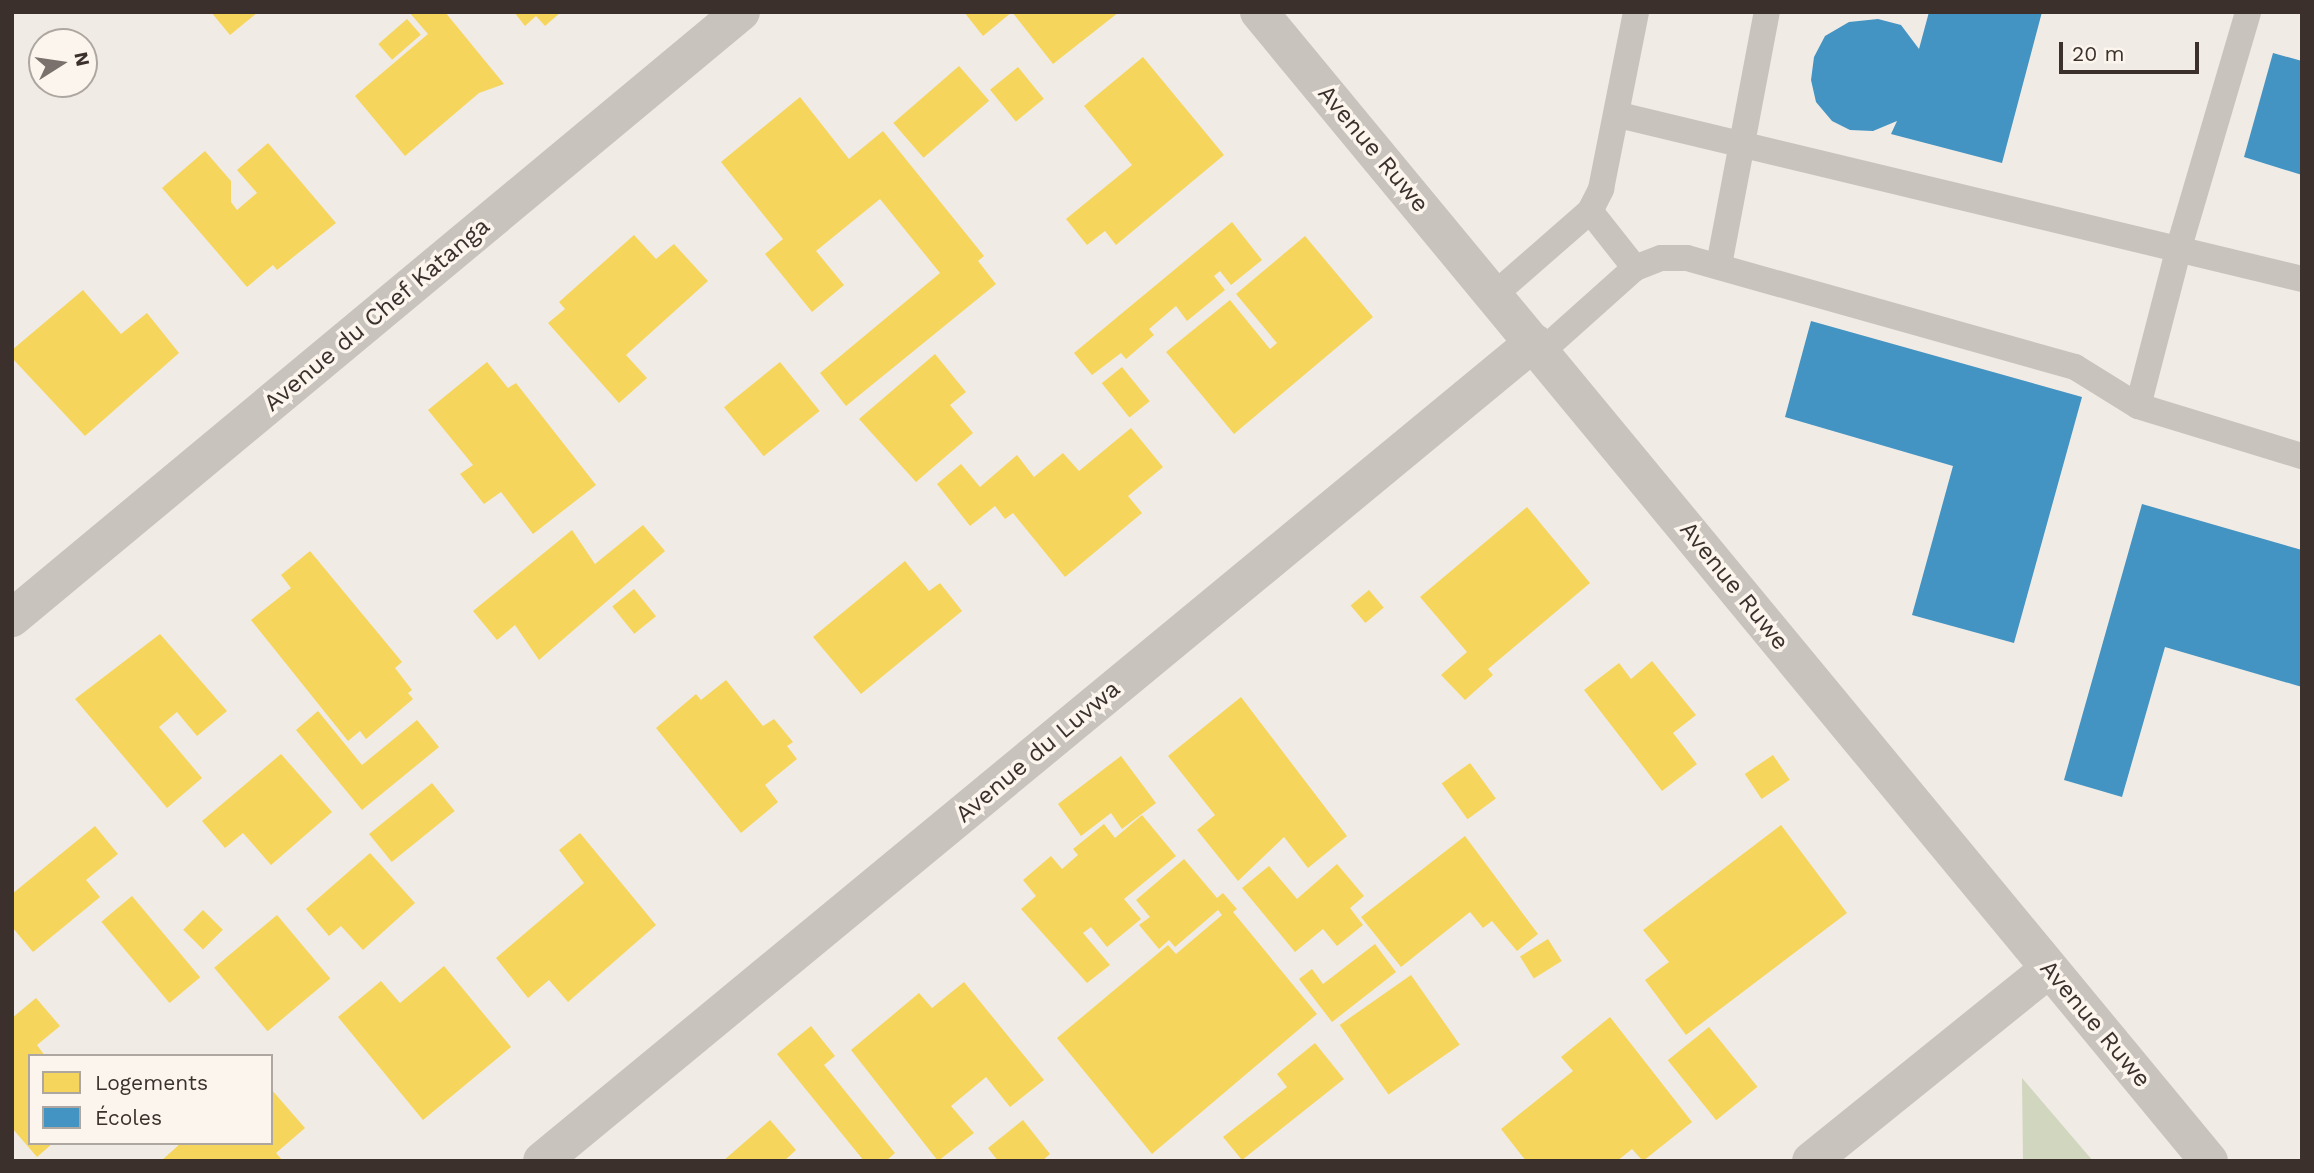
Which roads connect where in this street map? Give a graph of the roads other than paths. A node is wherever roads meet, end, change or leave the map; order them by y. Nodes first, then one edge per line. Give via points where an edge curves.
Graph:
1 (741, 12) edge
2 (1259, 12) edge
3 (1636, 12) edge
4 (1767, 12) edge
5 (2248, 12) edge
6 (1619, 115) junction
7 (1741, 144) junction
8 (1590, 211) junction
9 (2179, 247) junction
10 (1719, 265) junction
11 (1635, 268) junction
12 (2302, 279) edge
13 (1495, 294) junction
14 (1537, 347) junction
15 (2138, 406) junction
16 (2302, 456) edge
17 (12, 618) edge
18 (2049, 969) junction
19 (542, 1161) edge
20 (1811, 1161) edge
21 (2209, 1161) edge

1 - 17 street, Avenue du Chef Katanga
2 - 13 street, Avenue Ruwe
3 - 6 lane
4 - 7 lane
5 - 9 lane
6 - 7 lane
6 - 8 lane via 1601,189
7 - 9 lane
7 - 10 lane
8 - 11 lane
8 - 13 lane
9 - 12 lane
9 - 15 lane
10 - 11 lane via 1661,258
10 - 15 lane via 2075,368
11 - 14 lane
13 - 14 street, Avenue Ruwe
14 - 18 street, Avenue Ruwe
14 - 19 street, Avenue du Luvwa
15 - 16 lane
18 - 20 street
18 - 21 street, Avenue Ruwe

